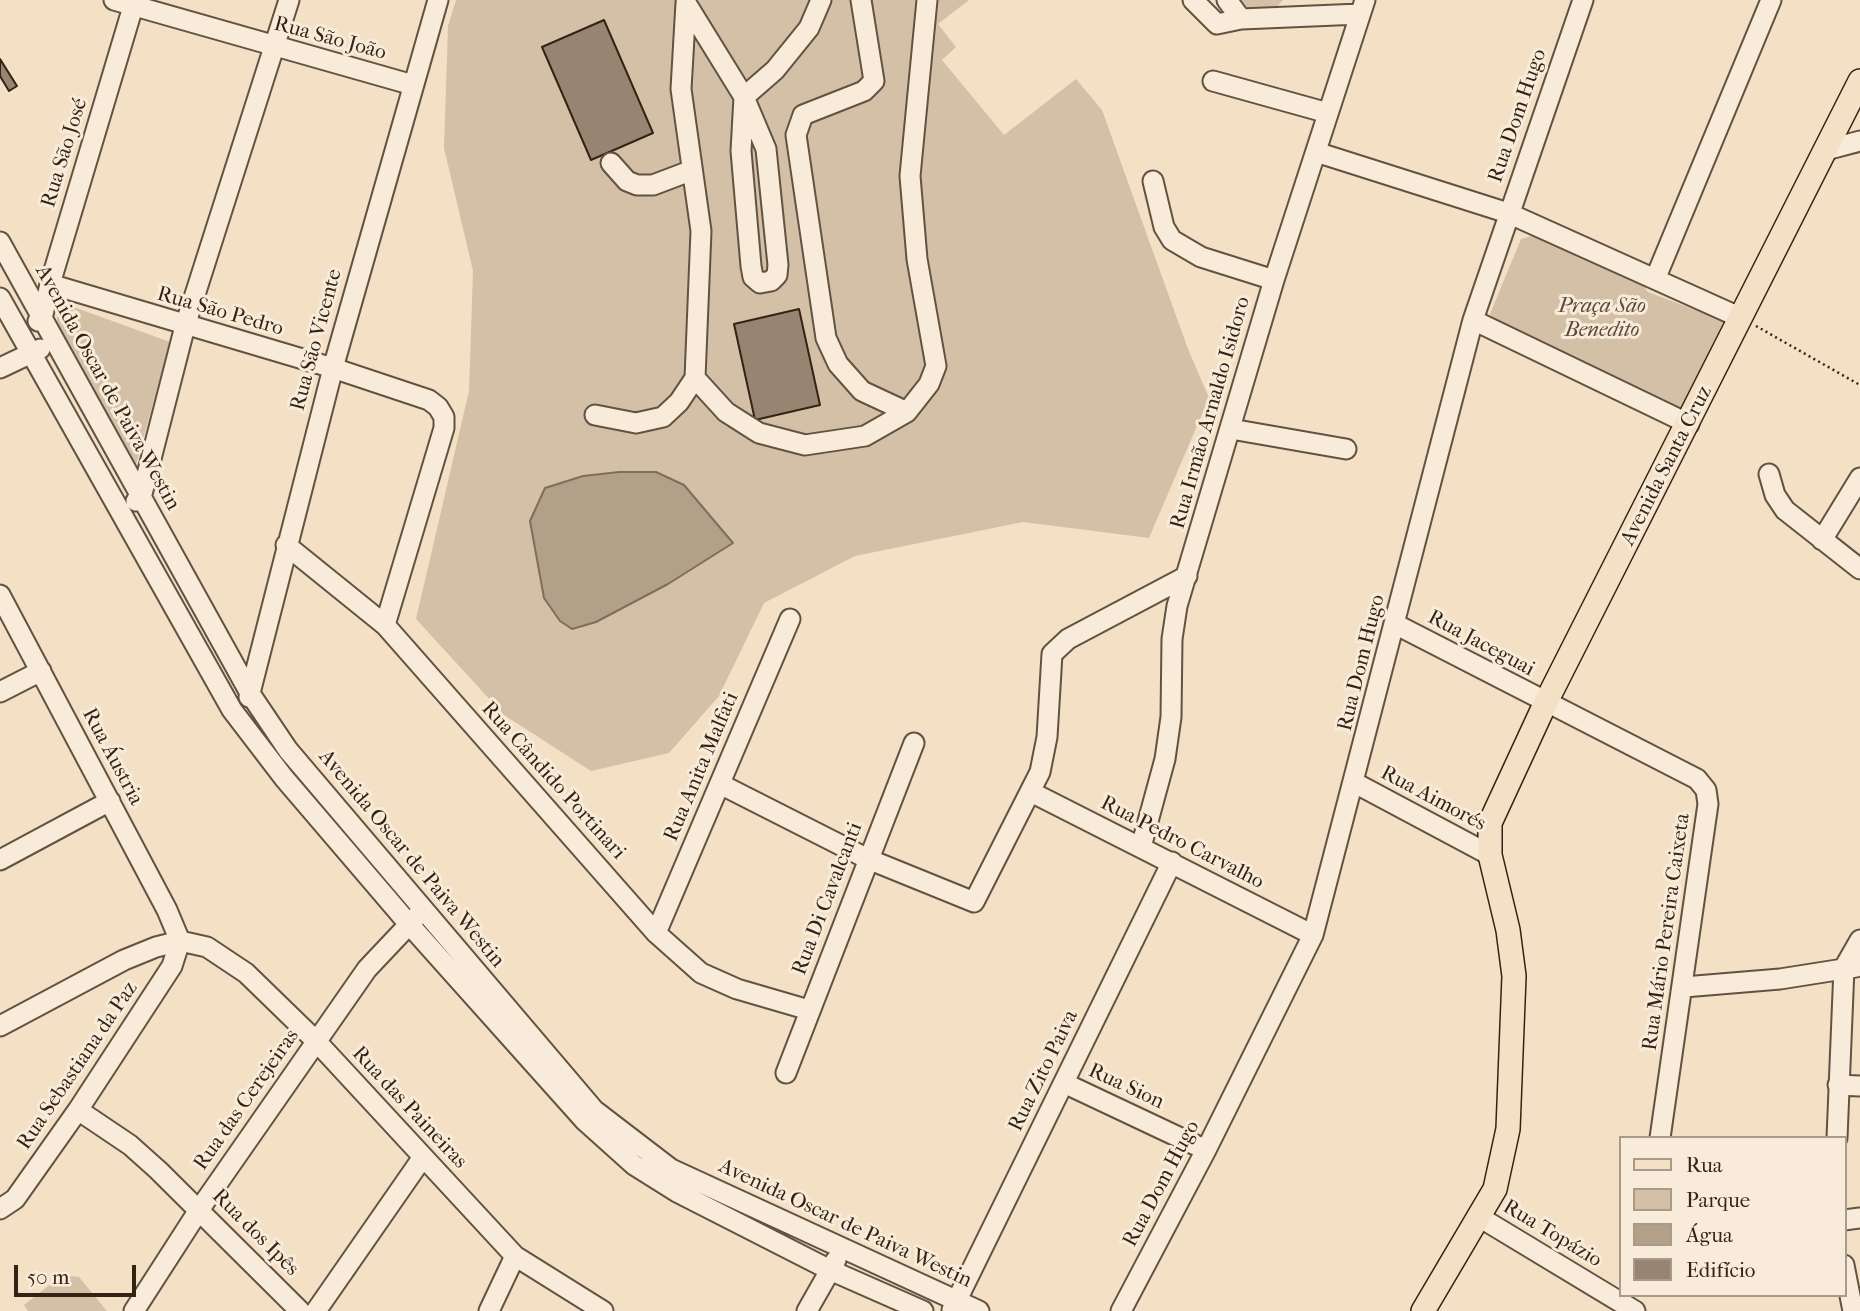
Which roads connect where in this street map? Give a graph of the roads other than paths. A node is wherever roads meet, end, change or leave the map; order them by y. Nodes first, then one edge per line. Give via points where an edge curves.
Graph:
1 (289, 0) edge
2 (438, 0) edge
3 (821, 0) edge
4 (861, 0) edge
5 (928, 0) edge
6 (1227, 0) edge
7 (1583, 0) edge
8 (1771, 0) edge
9 (127, 2) edge
10 (686, 2) edge
11 (1198, 2) edge
12 (1363, 7) edge
13 (1241, 19) junction
14 (276, 48) junction
15 (1213, 81) dead end
16 (1860, 81) edge
17 (413, 85) junction
18 (744, 97) junction
19 (1328, 113) junction
20 (1860, 141) edge
21 (1826, 150) junction
22 (1316, 152) junction
23 (611, 163) dead end
24 (690, 171) junction
25 (1153, 181) dead end
26 (1508, 213) junction
27 (0, 243) edge
28 (1656, 277) junction
29 (1274, 280) junction
30 (50, 284) junction
31 (0, 298) edge
32 (1739, 317) junction
33 (42, 319) junction
34 (1473, 320) junction
35 (185, 326) junction
36 (20, 333) junction
37 (55, 342) junction
38 (31, 353) junction
39 (0, 368) edge
40 (332, 368) junction
41 (695, 378) junction
42 (907, 412) junction
43 (595, 415) dead end
44 (1689, 424) junction
45 (1231, 429) junction
46 (1346, 449) dead end
47 (1769, 474) dead end
48 (1860, 478) edge
49 (141, 498) junction
50 (121, 512) junction
51 (1822, 540) junction
52 (286, 545) junction
53 (1860, 569) edge
54 (1187, 576) junction
55 (0, 595) edge
56 (790, 619) dead end
57 (1395, 624) junction
58 (384, 625) junction
59 (41, 670) junction
60 (0, 692) edge
61 (251, 695) junction
62 (1545, 704) junction
63 (232, 710) junction
64 (914, 743) dead end
65 (1355, 783) junction
66 (720, 784) junction
67 (1031, 792) junction
68 (110, 801) junction
69 (1141, 847) junction
70 (1490, 855) junction
71 (868, 859) junction
72 (0, 860) edge
73 (1172, 862) junction
74 (424, 910) junction
75 (408, 923) junction
76 (656, 933) junction
77 (1313, 934) junction
78 (1860, 940) edge
79 (180, 941) junction
80 (1852, 968) edge
81 (1684, 987) junction
82 (809, 1010) junction
83 (0, 1026) edge
84 (316, 1041) junction
85 (786, 1073) dead end
86 (1064, 1083) junction
87 (1838, 1086) junction
88 (1860, 1086) edge
89 (78, 1110) junction
90 (589, 1115) junction
91 (1660, 1136) edge
92 (1837, 1136) edge
93 (1206, 1150) junction
94 (423, 1157) junction
95 (2, 1209) edge
96 (199, 1210) junction
97 (1481, 1218) junction
98 (843, 1249) junction
99 (516, 1256) junction
100 (830, 1269) junction
101 (1846, 1275) edge
102 (955, 1306) edge
103 (134, 1311) edge
104 (300, 1311) edge
105 (316, 1311) edge
106 (489, 1311) edge
107 (603, 1311) edge
108 (807, 1311) edge
109 (923, 1311) edge
110 (979, 1311) edge
111 (1121, 1311) edge
112 (1423, 1311) edge
113 (1635, 1311) edge
114 (1853, 1311) edge

1 - 14 street
2 - 17 street, Rua São Vicente
3 - 18 street via 801,38 775,70
4 - 42 street via 874,81 864,91 803,115 796,135 826,338 838,364 862,391
5 - 42 street via 909,176 917,259 936,366 929,384
6 - 13 street
7 - 26 street, Rua Dom Hugo
8 - 28 street
9 - 14 street, Rua São João
9 - 30 street, Rua São José
10 - 18 street
10 - 24 street via 681,89
11 - 13 street via 1217,24
12 - 13 street
12 - 19 street, Rua Irmão Arnaldo Isidoro
14 - 17 street, Rua São João
14 - 35 street
15 - 19 street
16 - 21 main road, Avenida Santa Cruz
17 - 40 street, Rua São Vicente
18 - 18 street via 766,149 778,265 777,275 760,283 751,267 741,151
19 - 22 street, Rua Irmão Arnaldo Isidoro
20 - 21 street
21 - 32 main road, Avenida Santa Cruz
22 - 26 street
22 - 29 street, Rua Irmão Arnaldo Isidoro
23 - 24 street via 637,185
24 - 41 street via 701,231
25 - 29 street via 1164,227 1172,240 1201,257
26 - 28 street
26 - 34 street, Rua Dom Hugo
27 - 33 street, Avenida Oscar de Paiva Westin
28 - 32 street
29 - 45 street, Rua Irmão Arnaldo Isidoro
30 - 33 street, Rua São José
30 - 35 street, Rua São Pedro
31 - 36 street, Avenida Oscar de Paiva Westin
32 - 44 main road, Avenida Santa Cruz
33 - 36 street
33 - 37 street, Avenida Oscar de Paiva Westin
34 - 44 street
34 - 57 street, Rua Dom Hugo
35 - 40 street, Rua São Pedro
35 - 49 street
36 - 38 street, Avenida Oscar de Paiva Westin
37 - 38 street
37 - 49 street, Avenida Oscar de Paiva Westin
38 - 39 street
38 - 50 street, Avenida Oscar de Paiva Westin
40 - 52 street, Rua São Vicente
40 - 58 street, Rua São Pedro via 429,400 444,417
41 - 42 street via 726,412 759,433 805,445 865,436
41 - 43 street via 663,417 636,423
44 - 62 main road, Avenida Santa Cruz
45 - 46 street
45 - 54 street, Rua Irmão Arnaldo Isidoro
47 - 51 street via 1785,510
48 - 51 street
49 - 50 street
49 - 61 street, Avenida Oscar de Paiva Westin
50 - 63 street, Avenida Oscar de Paiva Westin
51 - 53 street
52 - 58 street, Rua Cândido Portinari
52 - 61 street, Rua São Vicente
54 - 67 street via 1068,639 1052,654 1047,737
54 - 69 street, Rua Irmão Arnaldo Isidoro via 1172,639 1171,717 1165,759
55 - 59 street, Rua Áustria
56 - 66 street, Rua Anita Malfati
57 - 62 street, Rua Jaceguai
57 - 65 street, Rua Dom Hugo
58 - 76 street, Rua Cândido Portinari
59 - 60 street
59 - 68 street, Rua Áustria
61 - 63 street
61 - 74 street, Avenida Oscar de Paiva Westin via 288,750
62 - 70 main road, Avenida Santa Cruz via 1490,823
62 - 81 street, Rua Mário Pereira Caixeta via 1697,779 1706,790 1708,804
63 - 75 street, Avenida Oscar de Paiva Westin
64 - 71 street, Rua Di Cavalcanti
65 - 70 street, Rua Aimorés
65 - 77 street, Rua Dom Hugo
66 - 71 street
66 - 76 street, Rua Anita Malfati
67 - 69 street, Rua Pedro Carvalho
67 - 71 street via 974,902
68 - 72 street
68 - 79 street, Rua Áustria
69 - 73 street, Rua Pedro Carvalho
70 - 97 main road, Avenida Santa Cruz via 1514,976 1508,1129 1495,1189
71 - 82 street, Rua Di Cavalcanti
73 - 77 street, Rua Pedro Carvalho
73 - 86 street, Rua Zito Paiva
74 - 75 street, Rua das Cerejeiras
74 - 90 street, Avenida Oscar de Paiva Westin
75 - 84 street, Rua das Cerejeiras via 367,969
75 - 90 street, Avenida Oscar de Paiva Westin
76 - 82 street, Rua Cândido Portinari via 701,973
77 - 93 street, Rua Dom Hugo
78 - 80 street
79 - 83 street via 124,960
79 - 84 street, Rua das Paineiras via 208,947 228,959
79 - 89 street, Rua Sebastiana da Paz via 172,965
80 - 81 street
80 - 87 street
81 - 91 street, Rua Mário Pereira Caixeta
82 - 85 street, Rua Di Cavalcanti
84 - 94 street, Rua das Paineiras
84 - 96 street, Rua das Cerejeiras
86 - 93 street, Rua Sion
86 - 102 street, Rua Zito Paiva
87 - 88 street
87 - 92 street
89 - 95 street, Rua Sebastiana da Paz via 15,1199
89 - 96 street, Rua dos Ipês via 130,1145
90 - 98 street, Avenida Oscar de Paiva Westin via 671,1169
90 - 100 street, Avenida Oscar de Paiva Westin via 634,1165
93 - 111 street, Rua Dom Hugo
94 - 99 street, Rua das Paineiras
94 - 105 street
96 - 103 street, Rua das Cerejeiras
96 - 104 street, Rua dos Ipês
97 - 112 main road, Avenida Santa Cruz
97 - 113 street, Rua Topázio
98 - 100 street
98 - 102 street, Avenida Oscar de Paiva Westin
99 - 106 street
99 - 107 street, Rua das Paineiras
100 - 108 street
100 - 109 street, Avenida Oscar de Paiva Westin
101 - 114 street
102 - 110 street, Avenida Oscar de Paiva Westin

